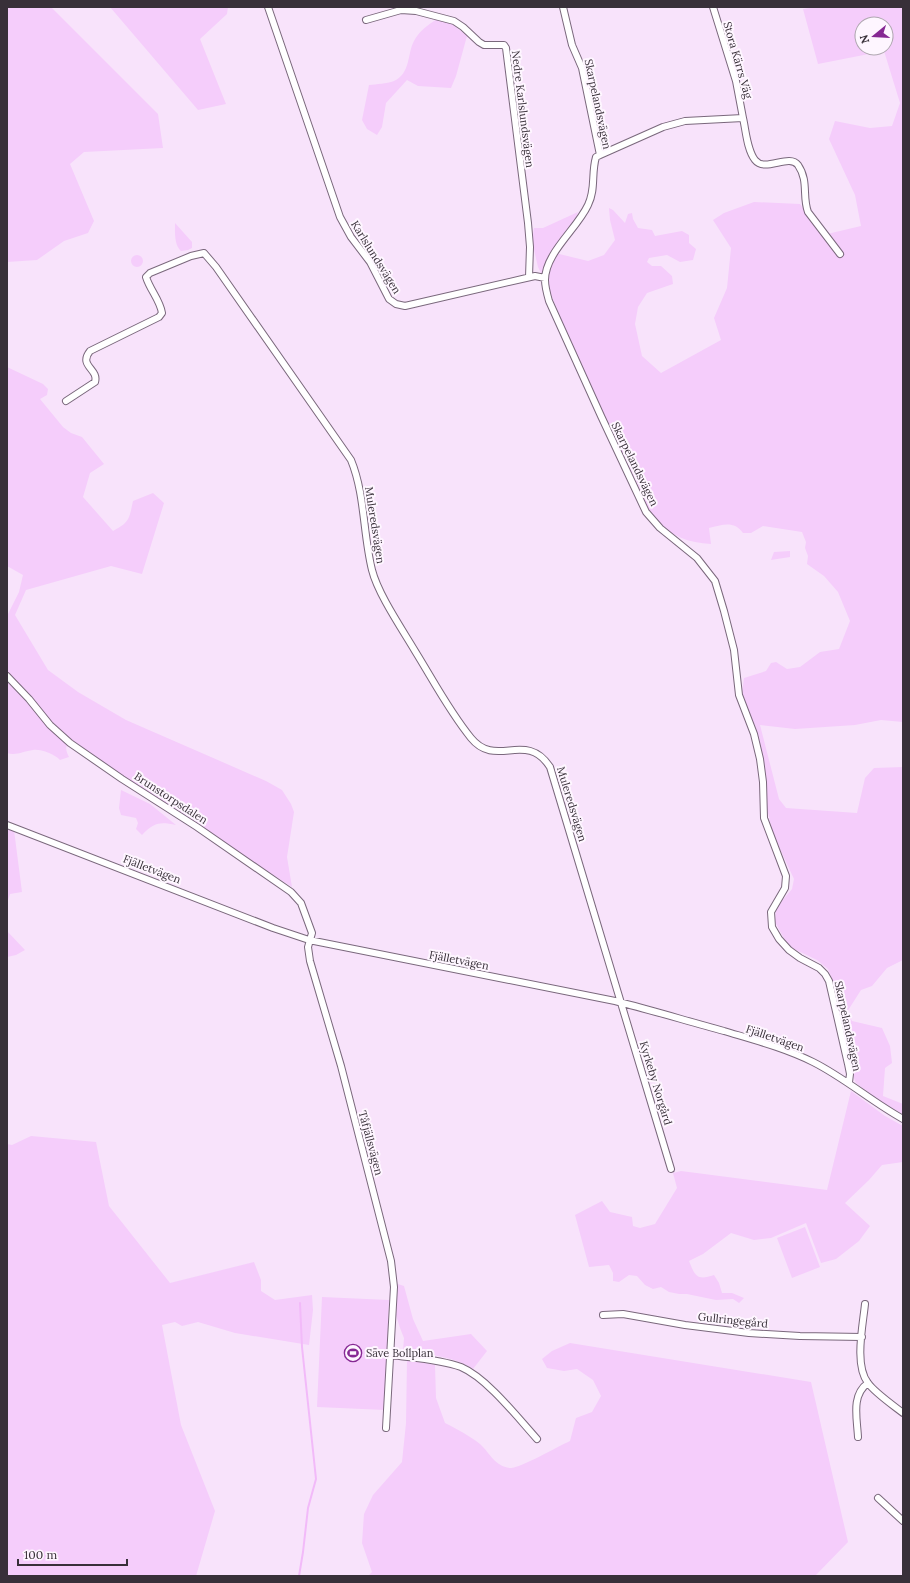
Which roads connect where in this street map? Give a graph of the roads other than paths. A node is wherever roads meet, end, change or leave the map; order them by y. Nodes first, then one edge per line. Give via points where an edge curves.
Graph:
1 (268, 7) edge
2 (563, 7) edge
3 (713, 7) edge
4 (366, 20) dead end
5 (743, 118) junction
6 (600, 155) junction
7 (840, 254) dead end
8 (529, 277) junction
9 (545, 278) junction
10 (66, 401) dead end
11 (7, 676) edge
12 (7, 825) edge
13 (309, 940) junction
14 (622, 1003) junction
15 (849, 1082) junction
16 (903, 1119) edge
17 (671, 1169) dead end
18 (865, 1304) dead end
19 (603, 1315) dead end
20 (862, 1337) junction
21 (391, 1355) junction
22 (868, 1383) junction
23 (903, 1413) edge
24 (386, 1428) dead end
25 (858, 1437) dead end
26 (537, 1438) dead end
27 (878, 1498) dead end
28 (903, 1521) edge

1 - 8 street, Karlslundsvägen via 342,222 370,262 391,301 405,306
2 - 6 street, Skarpelandsvägen via 572,46 582,68
3 - 5 street, Stora Kärrs Väg via 736,81
4 - 8 street, Nedre Karlslundsvägen via 401,10 416,11 454,21 482,44 504,45 506,48 528,223
5 - 6 street via 685,120
5 - 7 street, Stora Kärrs Väg via 752,155 758,163 766,165 789,161 798,165 805,183 806,208
6 - 9 street, Skarpelandsvägen via 596,157 593,192 587,206 551,258
8 - 9 street, Karlslundsvägen
9 - 15 street, Skarpelandsvägen via 549,301 556,319 646,512 660,528 697,558 717,587 735,655 739,695 754,734 760,759 764,818 785,874 785,888 771,912 772,927 789,950 819,968 827,977 848,1064
10 - 14 street, Muleredsvägen via 95,382 95,375 86,360 90,351 159,317 162,313 146,277 191,256 204,253 352,460 358,481 373,572 387,603 456,718 478,746 485,750 530,751 541,755 550,767
11 - 13 street, Brunstorpsdalen via 50,725 70,743 291,892 301,903 307,917 312,933
12 - 13 street, Fjälletvägen
13 - 14 street, Fjälletvägen
13 - 21 street, Tåfjällsvägen via 310,961 341,1066 391,1261 394,1287
14 - 15 street, Fjälletvägen via 785,1050 812,1061
14 - 17 street, Kyrkeby Norgård
15 - 16 street, Fjälletvägen
18 - 20 street
19 - 20 street, Gullringegård via 623,1314 749,1333
20 - 22 street via 861,1365
21 - 24 street, Tåfjällsvägen
21 - 26 street via 450,1364 465,1370 485,1384
22 - 23 street
22 - 25 street via 857,1397
27 - 28 street

